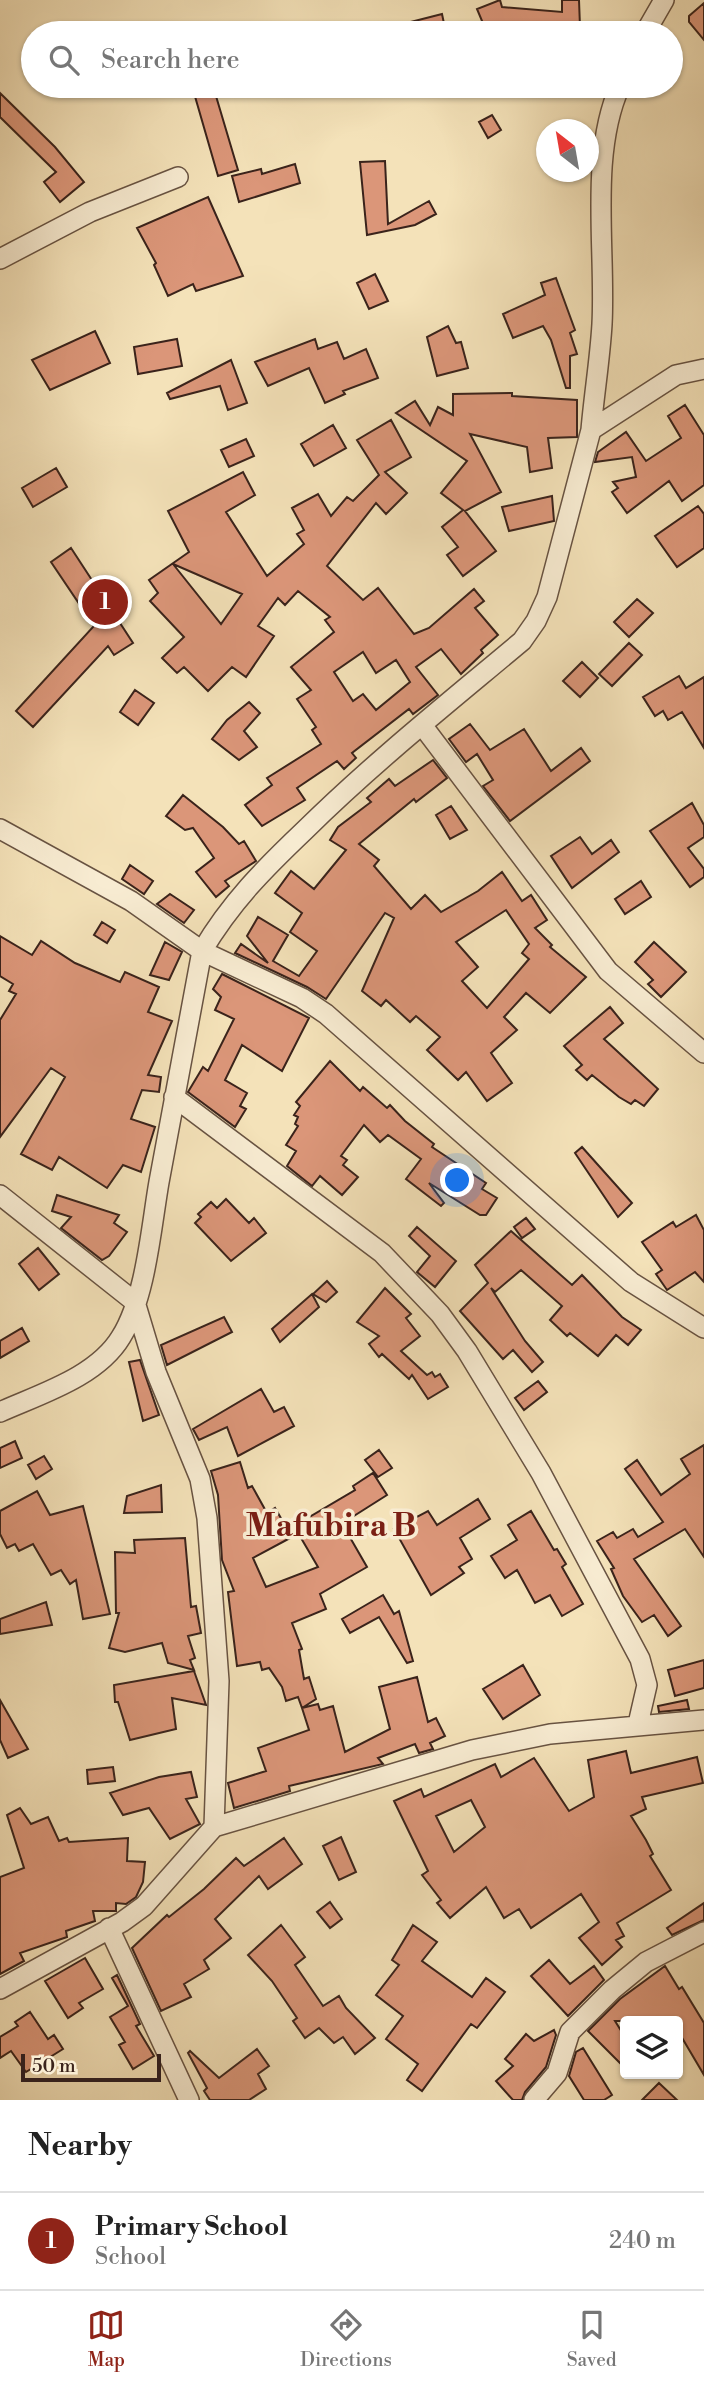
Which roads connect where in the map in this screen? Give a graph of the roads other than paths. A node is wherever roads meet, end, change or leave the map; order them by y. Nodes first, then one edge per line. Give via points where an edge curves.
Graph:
1 (664, 0) edge
2 (652, 21) edge
3 (614, 98) edge
4 (178, 177) dead end
5 (0, 259) edge
6 (704, 369) edge
7 (591, 430) junction
8 (422, 725) junction
9 (0, 829) edge
10 (202, 951) junction
11 (704, 1054) edge
12 (174, 1097) junction
13 (0, 1195) edge
14 (135, 1302) junction
15 (704, 1328) edge
16 (0, 1412) edge
17 (704, 1720) edge
18 (638, 1724) junction
19 (214, 1827) junction
20 (109, 1928) junction
21 (704, 1932) edge
22 (0, 1989) edge
23 (189, 2100) edge
24 (534, 2100) edge

1 - 2 street
3 - 7 street via 603,146 602,324
4 - 5 street via 90,212
6 - 7 street via 676,375
7 - 8 street via 547,597 536,621 522,641
8 - 10 street via 344,791 244,889
8 - 11 street via 608,971
9 - 10 street via 131,901
10 - 12 street
10 - 15 street via 326,1014 631,1282
12 - 14 street
12 - 18 street via 382,1253 460,1341 541,1474 640,1658 647,1685
13 - 14 street
14 - 16 street via 121,1338 100,1360 72,1379
14 - 19 street via 156,1372 200,1479 207,1518 219,1681
17 - 18 street
18 - 19 street via 550,1734 472,1750
19 - 20 street via 144,1906
20 - 22 street
20 - 23 street
21 - 24 street via 646,1962 612,1990 570,2032 557,2073

